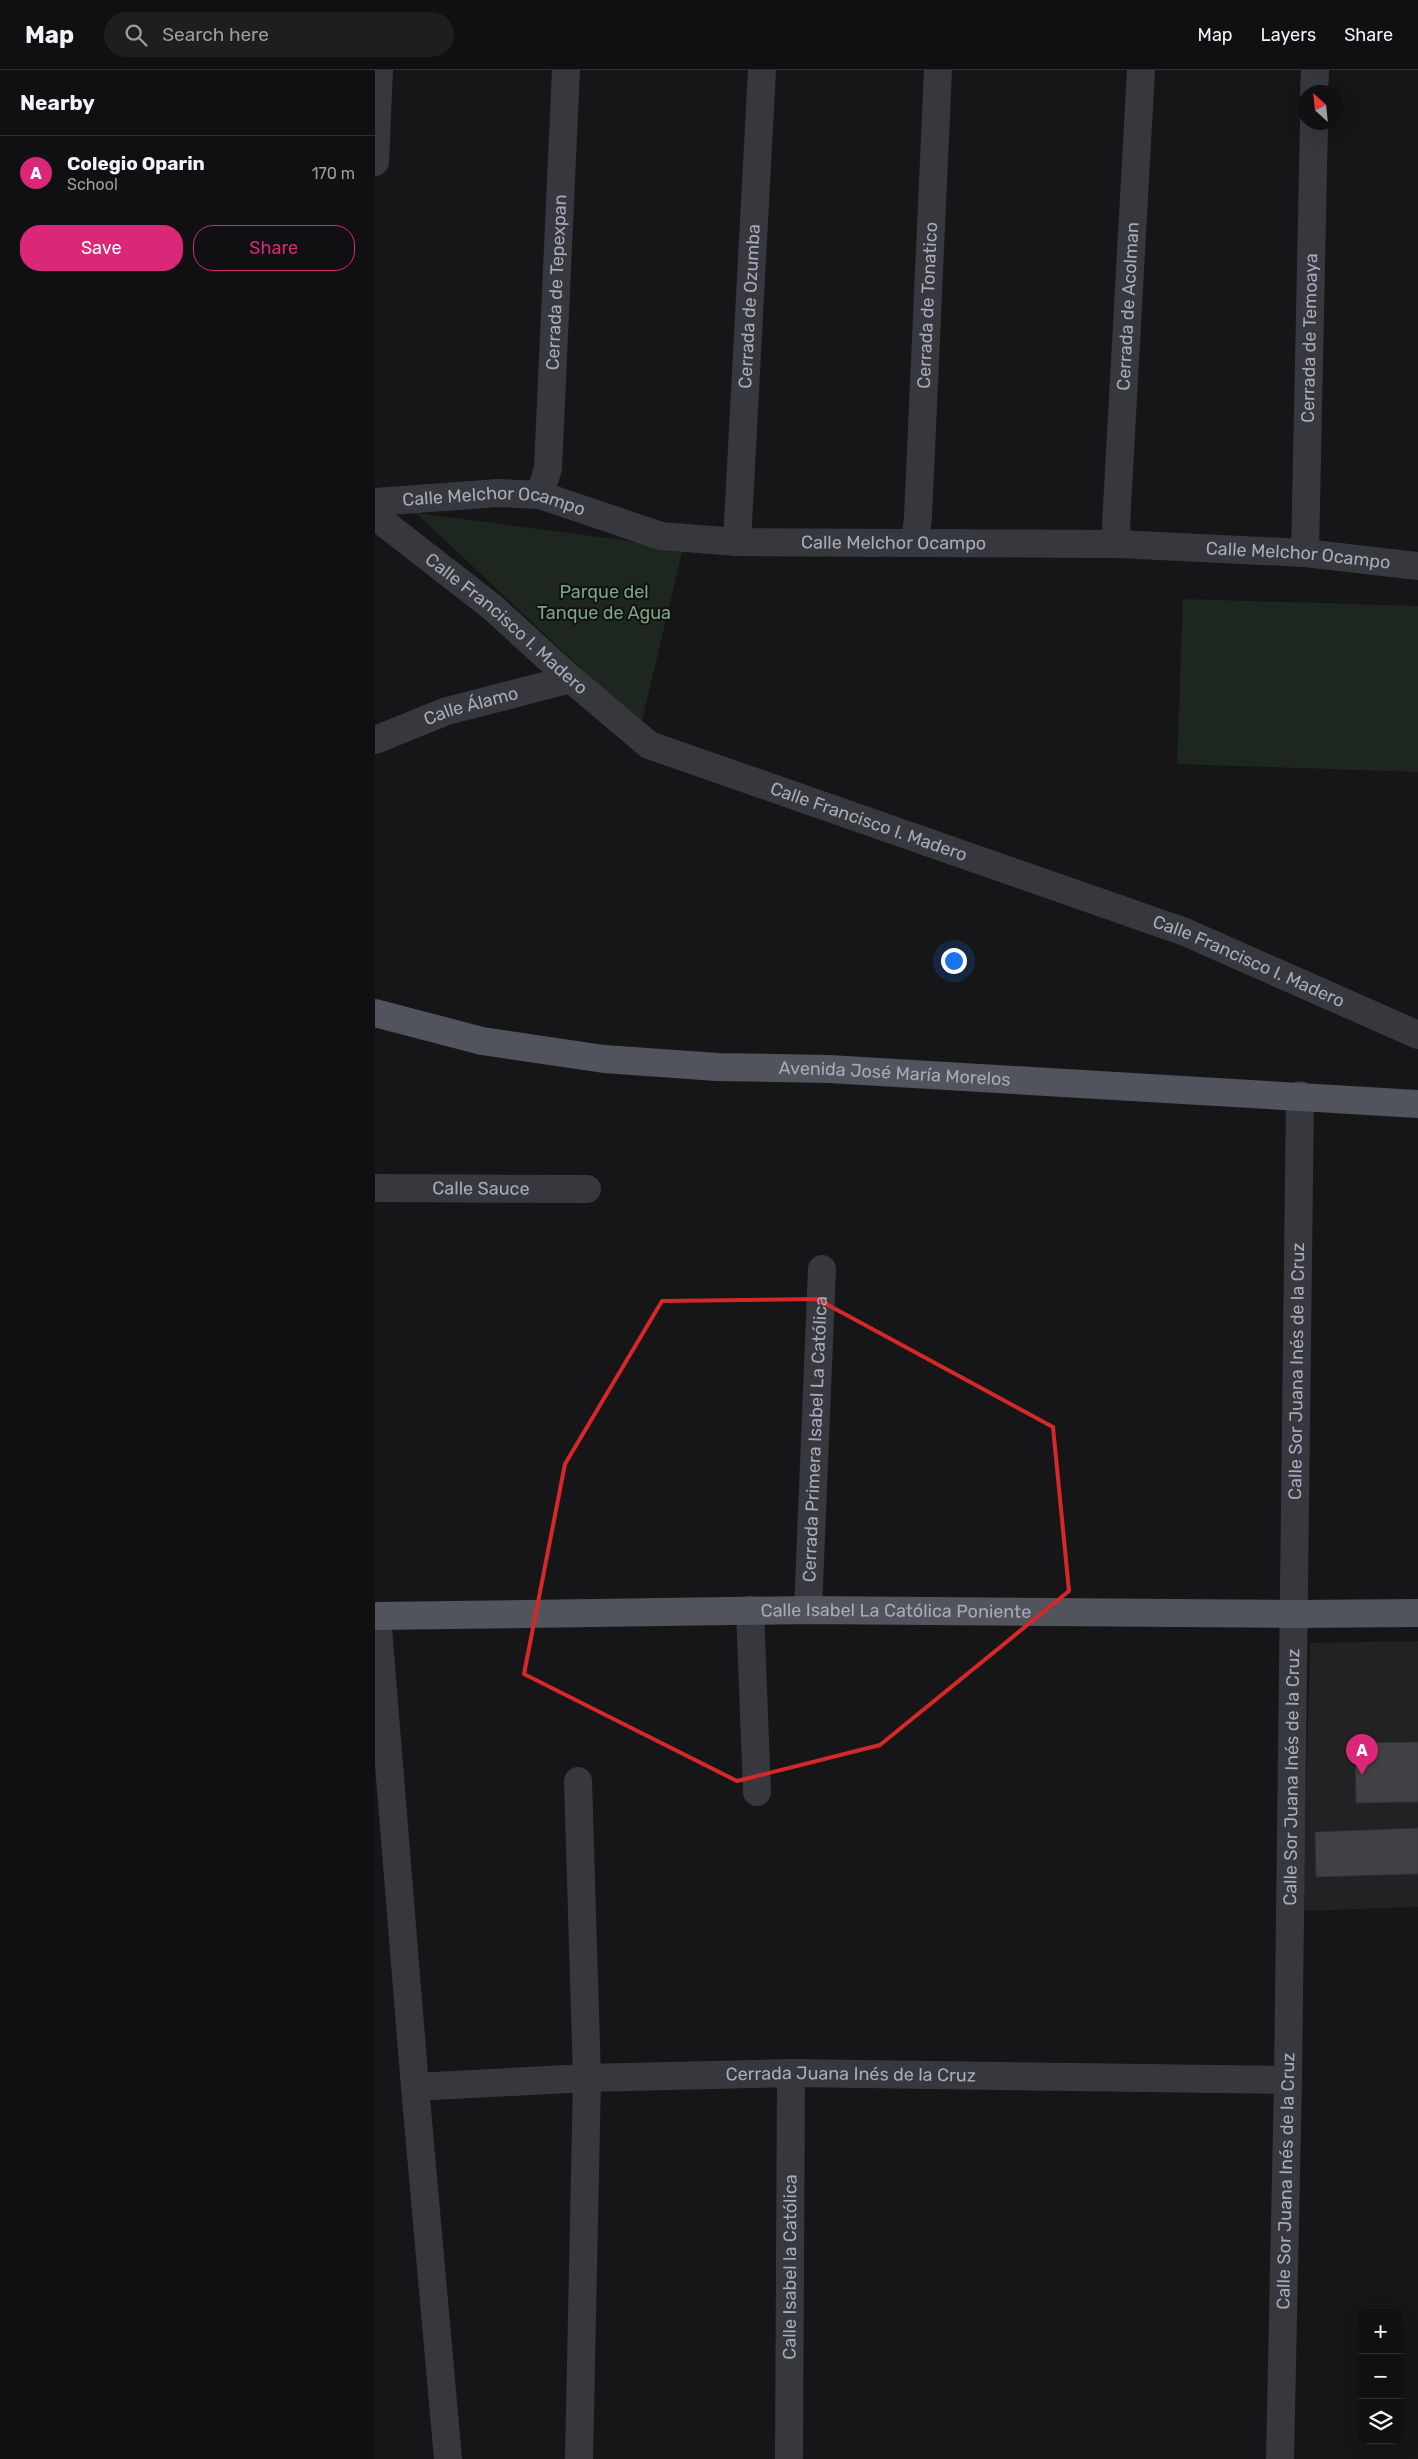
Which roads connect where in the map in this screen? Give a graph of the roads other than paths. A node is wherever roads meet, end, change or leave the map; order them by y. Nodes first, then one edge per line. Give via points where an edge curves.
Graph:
1 (379, 70) edge
2 (566, 70) edge
3 (762, 70) edge
4 (937, 70) edge
5 (1141, 70) edge
6 (1315, 70) edge
7 (1314, 85) edge
8 (1314, 130) edge
9 (375, 162) edge
10 (540, 495) junction
11 (375, 502) edge
12 (375, 516) edge
13 (737, 542) junction
14 (915, 543) junction
15 (1118, 544) junction
16 (1305, 553) junction
17 (1418, 566) edge
18 (571, 679) junction
19 (375, 740) edge
20 (375, 1013) edge
21 (1418, 1035) edge
22 (1299, 1095) junction
23 (1418, 1104) edge
24 (375, 1188) edge
25 (587, 1189) dead end
26 (822, 1269) dead end
27 (749, 1610) junction
28 (807, 1610) junction
29 (1418, 1612) edge
30 (1293, 1614) junction
31 (376, 1616) edge
32 (578, 1781) dead end
33 (757, 1792) dead end
34 (791, 2073) junction
35 (587, 2078) junction
36 (1288, 2080) junction
37 (415, 2087) junction
38 (448, 2459) edge
39 (579, 2459) edge
40 (789, 2459) edge
41 (1280, 2459) edge

1 - 9 street
2 - 10 street, Cerrada de Tepexpan via 548,468
3 - 13 street, Cerrada de Ozumba
4 - 14 street, Cerrada de Tonatico
5 - 15 street, Cerrada de Acolman via 1116,525
6 - 7 street
8 - 16 street, Cerrada de Temoaya
10 - 11 street, Calle Melchor Ocampo via 498,493
10 - 13 street, Calle Melchor Ocampo via 661,536
12 - 18 street, Calle Francisco I. Madero via 492,607
13 - 14 street, Calle Melchor Ocampo
14 - 15 street, Calle Melchor Ocampo
15 - 16 street, Calle Melchor Ocampo
16 - 17 street, Calle Melchor Ocampo
18 - 19 street, Calle Álamo via 447,711
18 - 21 street, Calle Francisco I. Madero via 649,745 1185,932
20 - 22 main road, Avenida José María Morelos via 482,1041 605,1059
22 - 23 main road, Avenida José María Morelos
22 - 30 street, Calle Sor Juana Inés de la Cruz
24 - 25 street, Calle Sauce
26 - 28 street, Cerrada Primera Isabel La Católica
27 - 28 main road, Calle Isabel La Católica Poniente
27 - 31 main road, Calle Isabel La Católica Poniente
27 - 33 street
28 - 30 main road, Calle Isabel La Católica Poniente
29 - 30 main road, Calle Isabel La Católica Poniente
30 - 36 street, Calle Sor Juana Inés de la Cruz
31 - 37 street
32 - 35 street
34 - 35 street, Cerrada Juana Inés de la Cruz
34 - 36 street, Cerrada Juana Inés de la Cruz
34 - 40 street, Calle Isabel la Católica
35 - 37 street, Cerrada Juana Inés de la Cruz
35 - 39 street
36 - 41 street, Calle Sor Juana Inés de la Cruz
37 - 38 street

